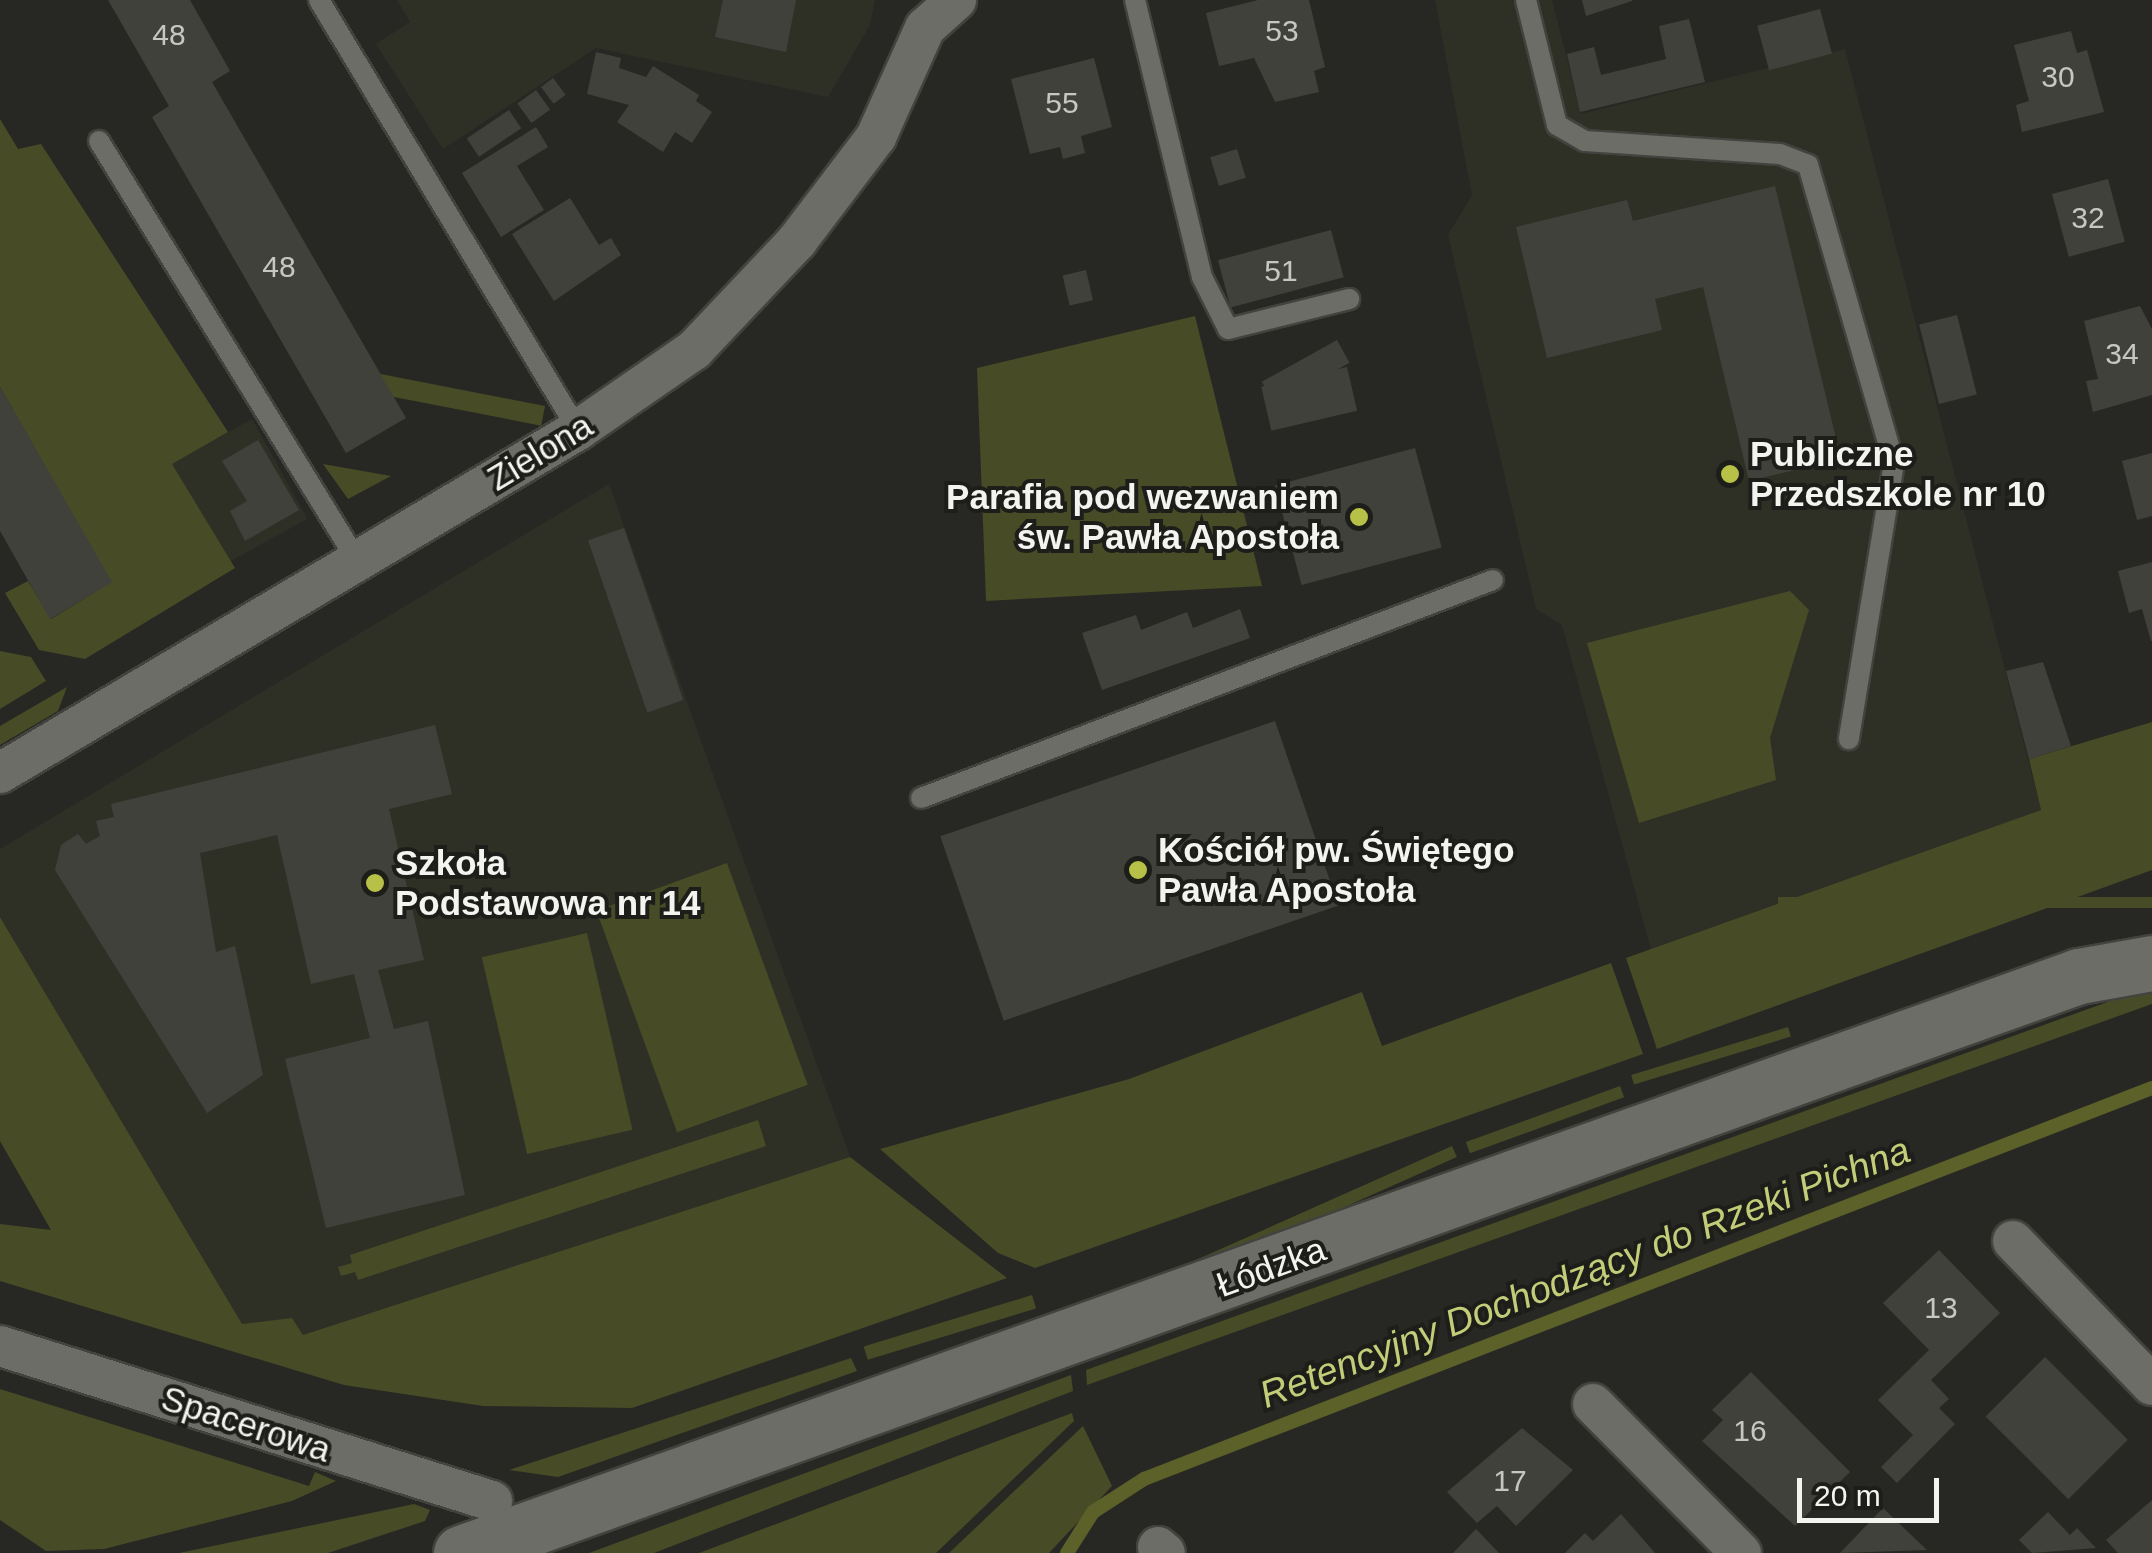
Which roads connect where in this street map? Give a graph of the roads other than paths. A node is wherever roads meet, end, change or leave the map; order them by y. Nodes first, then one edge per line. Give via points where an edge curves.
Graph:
1 (319, 0) edge
2 (956, 0) edge
3 (1135, 0) edge
4 (1526, 0) edge
5 (928, 14) edge
6 (100, 140) dead end
7 (1349, 299) dead end
8 (578, 430) junction
9 (356, 561) junction
10 (1493, 580) dead end
11 (1849, 739) dead end
12 (0, 773) edge
13 (921, 798) dead end
14 (2152, 932) edge
15 (2152, 963) edge
16 (2079, 976) junction
17 (2013, 1241) dead end
18 (0, 1346) edge
19 (2152, 1385) edge
20 (1593, 1404) dead end
21 (492, 1501) dead end
22 (461, 1553) edge
23 (1741, 1553) edge

1 - 8 lane
2 - 5 street, Zielona
3 - 7 lane via 1202,278 1228,329
4 - 11 lane via 1557,125 1585,140 1780,154 1808,165 1894,463
5 - 8 street, Zielona via 876,136 739,309 650,385
6 - 9 lane
8 - 9 street, Zielona
9 - 12 street, Zielona
10 - 13 lane
14 - 16 main road, Łódzka
15 - 16 main road, Łódzka
16 - 22 main road, Łódzka
17 - 19 street
18 - 21 street, Spacerowa
20 - 23 street

